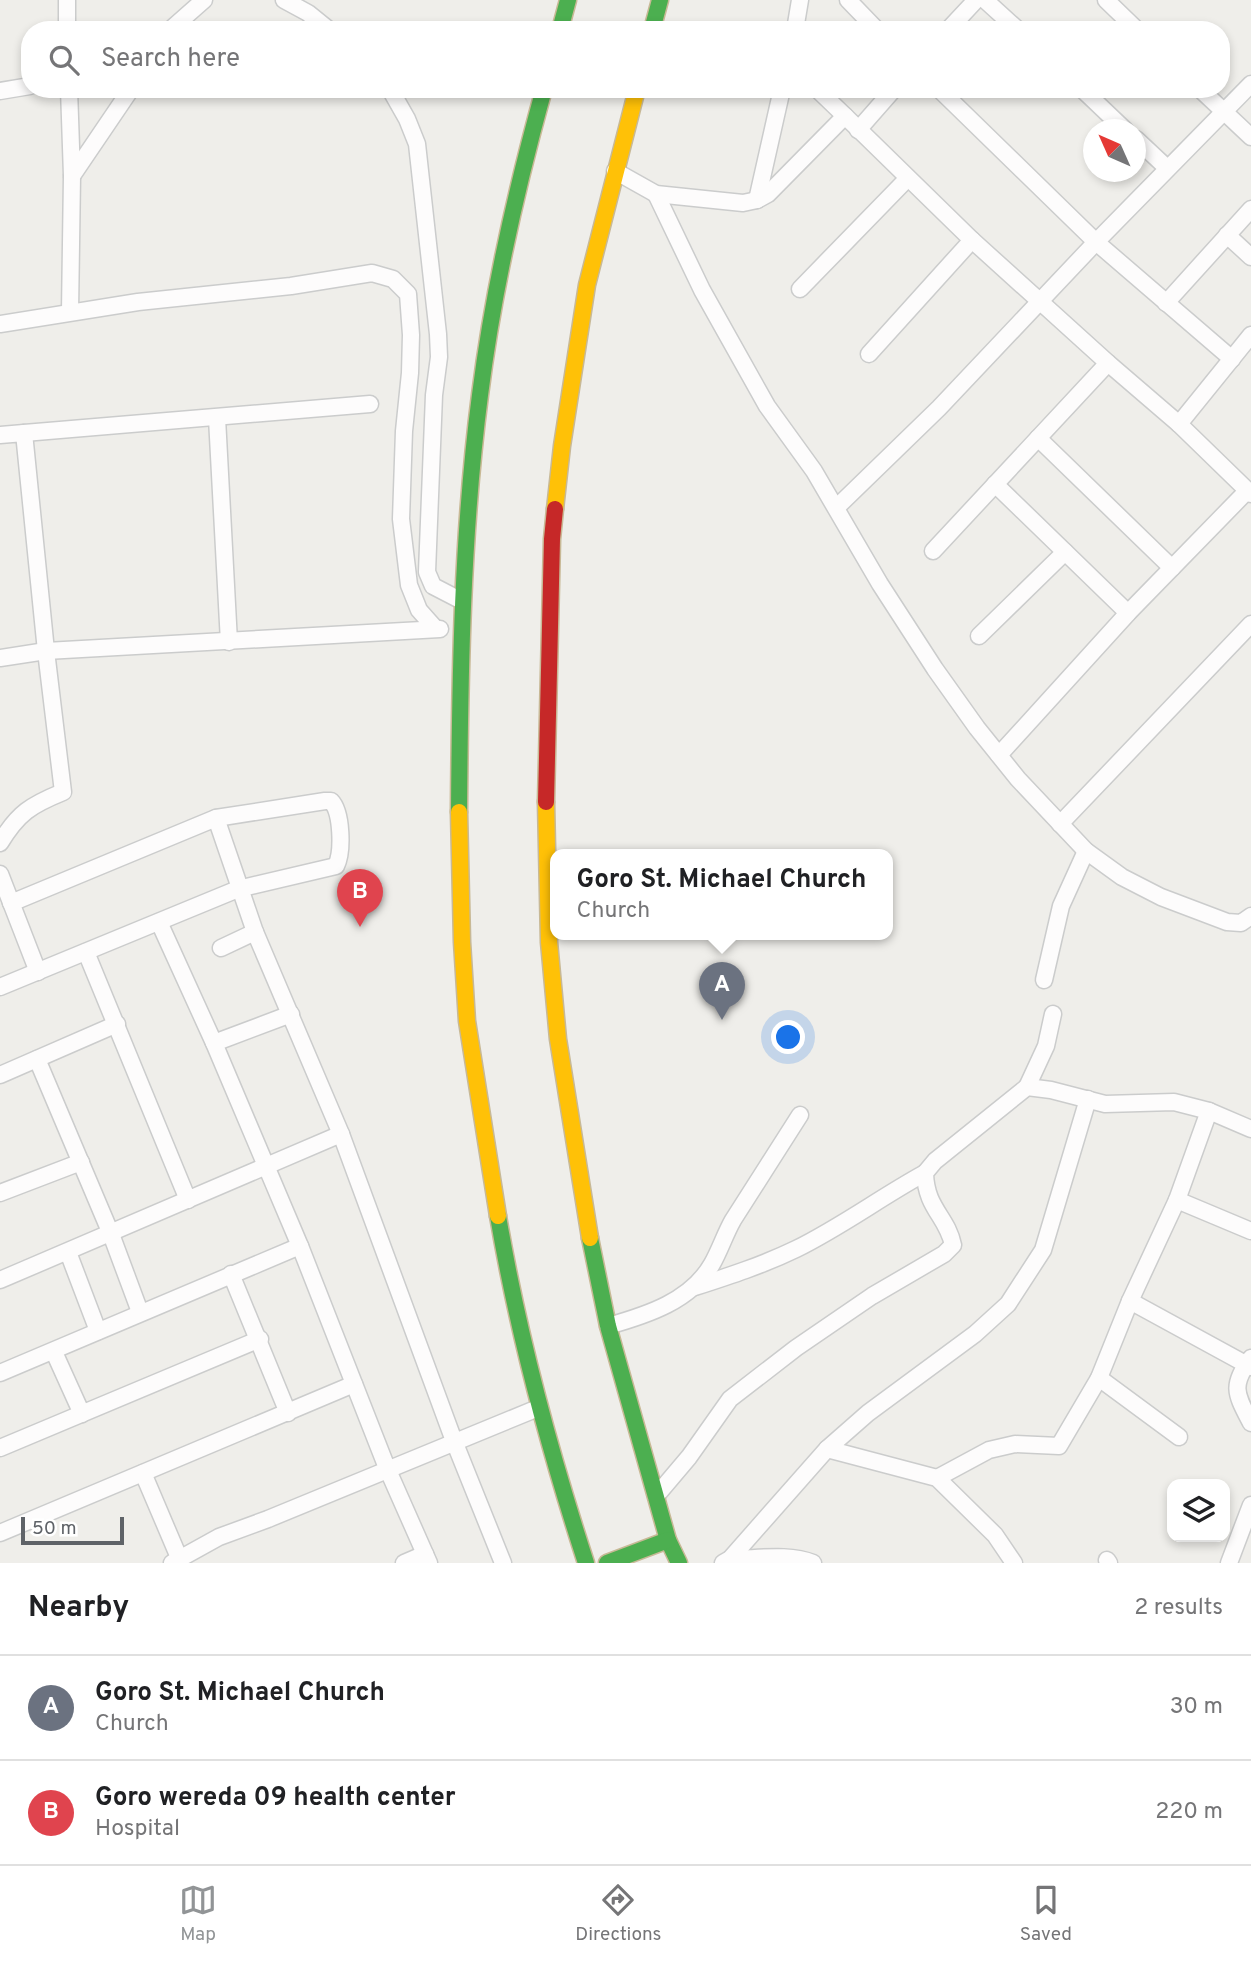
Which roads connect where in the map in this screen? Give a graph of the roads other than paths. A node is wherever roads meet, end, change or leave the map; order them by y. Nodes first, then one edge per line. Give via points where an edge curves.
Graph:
1 (66, 0) edge
2 (204, 0) edge
3 (284, 0) edge
4 (568, 0) edge
5 (660, 0) edge
6 (800, 0) edge
7 (976, 0) edge
8 (985, 0) edge
9 (1106, 0) edge
10 (857, 3) edge
11 (67, 21) edge
12 (180, 21) edge
13 (318, 21) edge
14 (562, 21) edge
15 (654, 21) edge
16 (796, 21) edge
17 (870, 21) edge
18 (956, 21) edge
19 (1008, 21) edge
20 (1128, 21) edge
21 (1251, 84) edge
22 (21, 88) edge
23 (0, 91) edge
24 (69, 98) edge
25 (125, 98) edge
26 (395, 98) edge
27 (541, 98) edge
28 (635, 98) edge
29 (780, 98) edge
30 (826, 98) edge
31 (886, 98) edge
32 (948, 98) edge
33 (1091, 98) edge
34 (1209, 98) edge
35 (1224, 112) junction
36 (845, 116) junction
37 (1113, 119) edge
38 (858, 130) junction
39 (1251, 137) edge
40 (1146, 148) edge
41 (1167, 168) junction
42 (615, 171) junction
43 (72, 176) junction
44 (908, 178) junction
45 (656, 194) junction
46 (757, 200) junction
47 (1251, 209) edge
48 (1227, 235) junction
49 (972, 240) junction
50 (1096, 242) junction
51 (1251, 257) edge
52 (800, 289) dead end
53 (1041, 301) junction
54 (1166, 303) junction
55 (70, 312) junction
56 (0, 324) edge
57 (1251, 335) edge
58 (869, 354) dead end
59 (1232, 359) junction
60 (1108, 363) junction
61 (370, 404) dead end
62 (217, 418) junction
63 (1179, 424) junction
64 (24, 433) junction
65 (0, 435) edge
66 (1038, 438) junction
67 (995, 484) junction
68 (1249, 492) edge
69 (837, 507) junction
70 (933, 551) dead end
71 (1065, 552) junction
72 (1172, 568) junction
73 (462, 601) junction
74 (1128, 613) junction
75 (1251, 624) edge
76 (435, 628) junction
77 (460, 632) junction
78 (979, 636) dead end
79 (229, 642) junction
80 (46, 651) junction
81 (0, 658) edge
82 (999, 755) junction
83 (216, 818) junction
84 (1060, 824) junction
85 (0, 843) edge
86 (1086, 851) junction
87 (0, 874) edge
88 (239, 889) junction
89 (11, 903) junction
90 (1251, 916) edge
91 (159, 922) junction
92 (255, 932) junction
93 (221, 948) dead end
94 (86, 952) junction
95 (38, 972) junction
96 (1044, 980) dead end
97 (0, 987) edge
98 (291, 1014) junction
99 (1053, 1014) dead end
100 (117, 1024) junction
101 (214, 1043) junction
102 (37, 1059) junction
103 (0, 1075) edge
104 (1027, 1087) junction
105 (1088, 1099) junction
106 (1209, 1111) junction
107 (800, 1115) dead end
108 (1251, 1129) edge
109 (341, 1134) junction
110 (81, 1162) junction
111 (266, 1166) junction
112 (925, 1173) junction
113 (0, 1193) edge
114 (188, 1200) junction
115 (1177, 1200) junction
116 (1251, 1231) edge
117 (111, 1234) junction
118 (300, 1246) junction
119 (68, 1252) junction
120 (231, 1274) junction
121 (0, 1280) edge
122 (692, 1287) junction
123 (1130, 1301) junction
124 (140, 1312) junction
125 (608, 1326) junction
126 (99, 1331) junction
127 (260, 1339) junction
128 (54, 1352) junction
129 (1249, 1363) edge
130 (0, 1373) edge
131 (1099, 1378) junction
132 (354, 1384) junction
133 (538, 1408) junction
134 (288, 1413) junction
135 (82, 1414) junction
136 (1251, 1423) edge
137 (1180, 1437) dead end
138 (454, 1441) junction
139 (0, 1448) edge
140 (827, 1449) junction
141 (387, 1468) junction
142 (143, 1474) junction
143 (937, 1478) junction
144 (656, 1496) junction
145 (1251, 1505) edge
146 (0, 1533) edge
147 (668, 1540) junction
148 (204, 1555) edge
149 (427, 1558) edge
150 (176, 1561) edge
151 (728, 1561) edge
152 (404, 1563) edge
153 (503, 1563) edge
154 (586, 1563) edge
155 (607, 1563) edge
156 (679, 1563) edge
157 (813, 1563) edge
158 (1014, 1563) edge
159 (1229, 1563) edge

1 - 11 street
2 - 12 street
3 - 13 street
4 - 14 highway
5 - 15 highway
6 - 16 street
7 - 18 street
8 - 19 street
9 - 20 street
10 - 17 street
21 - 35 street
22 - 23 street
24 - 43 street
25 - 43 street
26 - 73 street via 417,144 438,334 426,572 433,586
27 - 73 highway via 509,218 490,321 473,443
28 - 42 highway
29 - 46 street
30 - 36 street
31 - 38 street
32 - 50 street
33 - 37 street
34 - 35 street
35 - 39 street
35 - 41 street
36 - 38 street
36 - 46 street
38 - 44 street
40 - 41 street
41 - 50 street
42 - 45 street
42 - 125 highway via 587,285 562,446 552,539 546,738 549,942 560,1052
43 - 55 street
44 - 49 street
44 - 52 street
45 - 46 street via 743,203
45 - 69 street via 702,290 768,406
47 - 48 street
48 - 51 street
48 - 54 street
49 - 53 street
49 - 58 street
50 - 53 street
50 - 54 street
53 - 60 street
53 - 69 street
54 - 59 street
55 - 56 street
55 - 76 street via 372,273 394,279 408,293 411,335 403,532 409,585 419,610
57 - 59 street
59 - 63 street
60 - 63 street
60 - 66 street
61 - 62 street
62 - 64 street
62 - 79 street
63 - 68 street
64 - 65 street
64 - 80 street
66 - 67 street
66 - 72 street
67 - 70 street
67 - 71 street
68 - 72 street
69 - 82 street via 935,669
71 - 74 street
71 - 78 street
72 - 74 street
73 - 77 highway
74 - 82 street
75 - 84 street
76 - 77 street
76 - 79 street
77 - 133 highway via 458,860 467,1021 490,1177
79 - 80 street
80 - 81 street
80 - 85 street via 63,792 29,807 13,821
82 - 84 street
83 - 88 street
83 - 88 street via 325,801 339,811 340,858 336,866
83 - 89 street
84 - 86 street
86 - 90 street via 1161,897 1227,922 1241,923
86 - 96 street via 1061,906
87 - 89 street
88 - 91 street
88 - 92 street
89 - 95 street
91 - 94 street
91 - 101 street
92 - 93 street
92 - 98 street
94 - 95 street
94 - 100 street
95 - 97 street
98 - 101 street
98 - 109 street
99 - 104 street via 1046,1046
100 - 102 street
100 - 114 street
101 - 111 street
102 - 103 street
102 - 110 street
104 - 105 street
104 - 112 street
105 - 106 street via 1105,1104 1174,1102
105 - 140 street via 1043,1250 1008,1304
106 - 108 street
106 - 115 street
107 - 122 street via 731,1224 711,1266
109 - 111 street
109 - 138 street
110 - 113 street
110 - 117 street
111 - 114 street
111 - 118 street
112 - 122 street via 794,1250
112 - 144 street via 925,1188 953,1245 796,1348 730,1399
114 - 117 street
115 - 116 street
115 - 123 street
117 - 119 street
117 - 124 street
118 - 120 street
118 - 132 street
119 - 121 street
119 - 126 street
120 - 124 street
120 - 127 street
122 - 125 street via 645,1316
123 - 129 street
123 - 131 street
124 - 126 street
125 - 144 highway
126 - 128 street
127 - 134 street
127 - 135 street
128 - 130 street
128 - 135 street
129 - 136 street via 1238,1377 1237,1388
131 - 137 street
131 - 143 street via 1059,1446 1014,1444 989,1450
132 - 134 street
132 - 141 street
133 - 138 street
133 - 154 highway
134 - 142 street
135 - 139 street
138 - 141 street
138 - 153 street
140 - 143 street
140 - 151 street
141 - 148 street via 219,1537
141 - 149 street
142 - 146 street
142 - 150 street
143 - 158 street via 995,1535
144 - 147 highway
145 - 159 street
147 - 155 highway
147 - 156 highway
148 - 150 street
149 - 152 street
151 - 157 street via 803,1559

